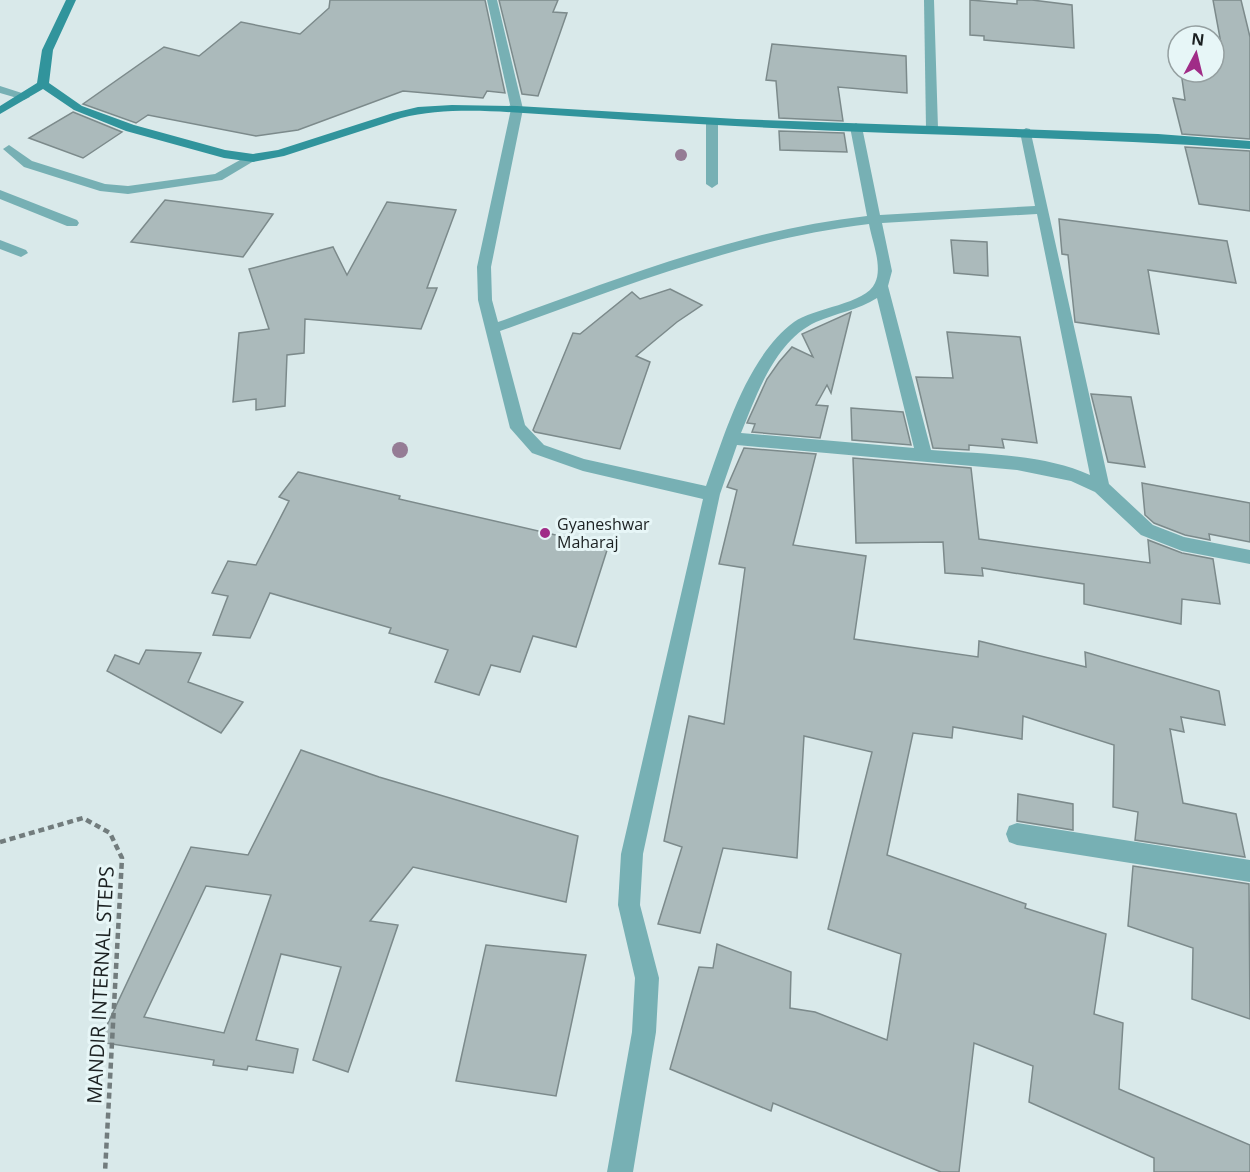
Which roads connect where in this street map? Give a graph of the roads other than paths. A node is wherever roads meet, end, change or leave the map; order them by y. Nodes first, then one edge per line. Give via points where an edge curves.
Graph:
1 (71, 0) edge
2 (492, 0) edge
3 (929, 0) edge
4 (44, 84) junction
5 (0, 89) edge
6 (24, 97) junction
7 (517, 110) junction
8 (0, 111) edge
9 (712, 122) junction
10 (856, 127) junction
11 (932, 129) junction
12 (1026, 132) junction
13 (1250, 145) edge
14 (4, 149) edge
15 (253, 158) junction
16 (712, 184) dead end
17 (0, 194) edge
18 (1043, 210) junction
19 (875, 220) junction
20 (72, 223) dead end
21 (0, 244) edge
22 (21, 253) dead end
23 (881, 286) junction
24 (492, 329) junction
25 (731, 438) junction
26 (924, 455) junction
27 (1101, 487) junction
28 (712, 494) junction
29 (1250, 557) edge
30 (1017, 834) dead end
31 (1250, 871) edge
32 (620, 1172) edge

1 - 4 main road via 48,42
2 - 7 street
3 - 11 street
4 - 6 main road
4 - 15 main road via 78,108 130,128
5 - 6 street
6 - 8 main road
7 - 9 main road
7 - 15 main road via 418,110
7 - 24 street via 484,267 485,300
9 - 10 main road
9 - 16 street
10 - 11 main road
10 - 19 street
11 - 12 main road
12 - 13 main road
12 - 18 street
14 - 15 street via 28,165 104,188 128,190 218,177
17 - 20 street
18 - 19 street
18 - 27 street
19 - 23 street via 885,271
19 - 24 street via 761,240 663,268
21 - 22 street
23 - 25 street via 866,298 800,325 759,375
23 - 26 street
24 - 28 street via 518,428 538,449 583,465
25 - 26 street
25 - 28 street
26 - 27 street via 1017,464 1074,475
27 - 29 street via 1147,530 1182,544
28 - 32 street via 632,854 629,905 647,978 645,1032
30 - 31 street

